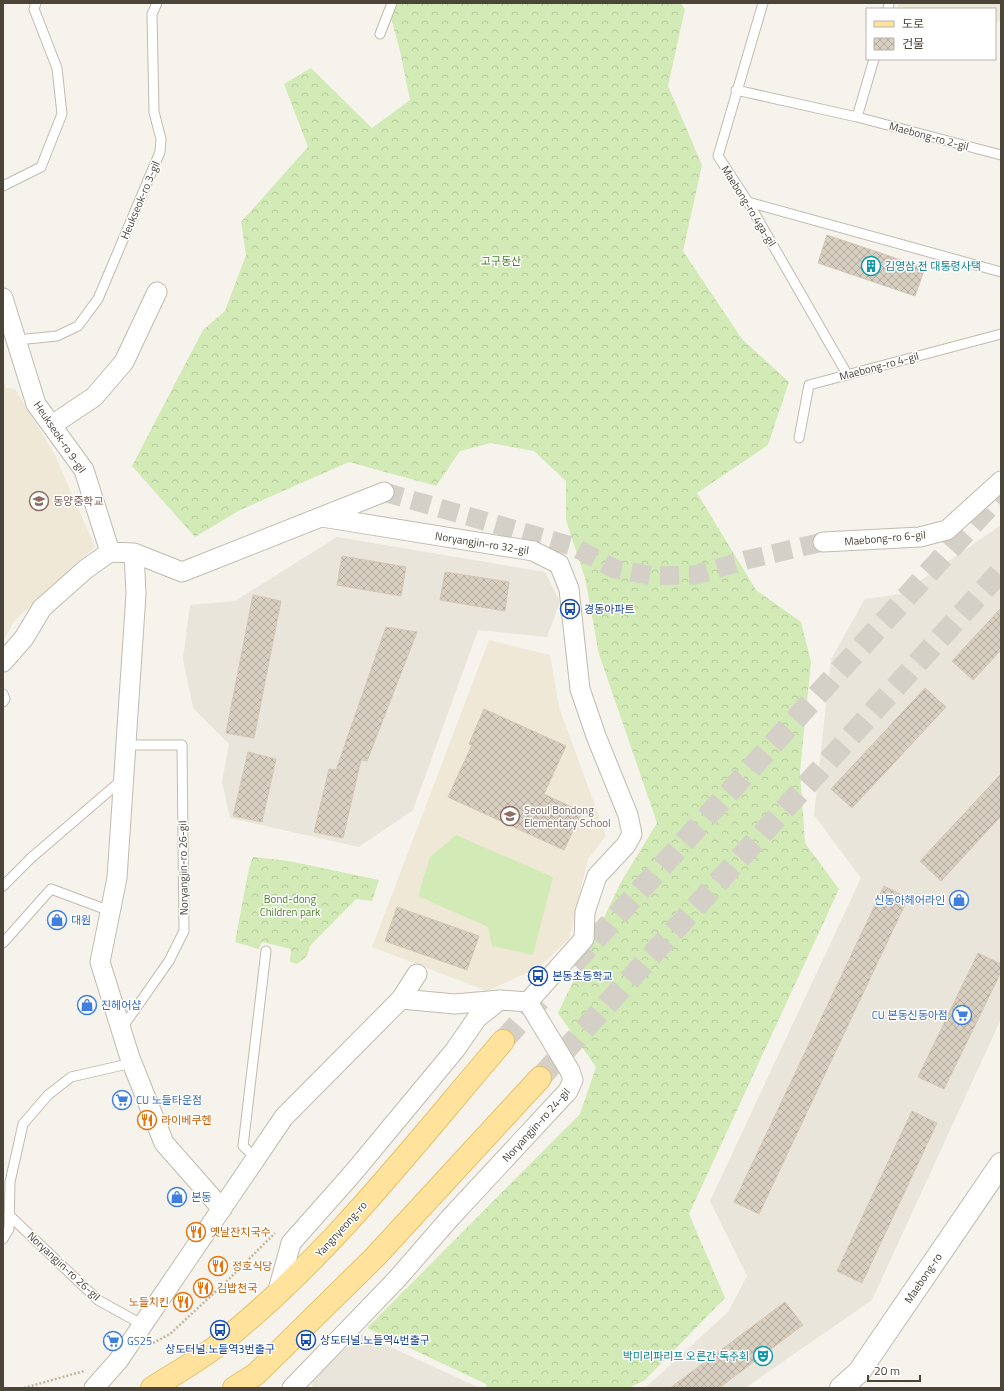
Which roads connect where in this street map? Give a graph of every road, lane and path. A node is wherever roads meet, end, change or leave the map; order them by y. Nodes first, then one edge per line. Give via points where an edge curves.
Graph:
1 (36, 3) edge
2 (157, 3) edge
3 (392, 3) edge
4 (763, 3) edge
5 (380, 34) dead end
6 (874, 60) edge
7 (736, 90) junction
8 (857, 117) junction
9 (1001, 155) edge
10 (3, 186) edge
11 (748, 202) junction
12 (1001, 272) edge
13 (157, 292) dead end
14 (3, 298) edge
15 (6, 319) edge
16 (1001, 334) edge
17 (17, 340) junction
18 (847, 374) junction
19 (52, 425) junction
20 (799, 438) dead end
21 (1001, 481) edge
22 (384, 492) tunnel mouth
23 (322, 517) junction
24 (823, 542) tunnel mouth
25 (110, 552) junction
26 (134, 554) junction
27 (3, 662) edge
28 (3, 694) edge
29 (3, 702) edge
30 (126, 745) junction
31 (123, 779) junction
32 (3, 886) edge
33 (110, 911) junction
34 (3, 943) edge
35 (266, 951) dead end
36 (417, 974) dead end
37 (401, 999) junction
38 (500, 1000) junction
39 (528, 1002) junction
40 (121, 1029) junction
41 (503, 1041) tunnel mouth
42 (132, 1064) junction
43 (540, 1078) tunnel mouth
44 (256, 1158) junction
45 (1001, 1164) edge
46 (222, 1209) junction
47 (9, 1215) junction
48 (280, 1227) dead end
49 (3, 1240) edge
50 (277, 1294) junction
51 (143, 1325) junction
52 (150, 1345) dead end
53 (89, 1369) dead end
54 (253, 1381) edge
55 (24, 1388) edge
56 (94, 1388) edge
57 (152, 1388) edge
58 (234, 1388) edge
59 (292, 1388) edge
60 (841, 1388) edge

1 - 10 lane via 34,9 56,68 62,114 41,167
2 - 17 lane, Heukseok-ro 3-gil via 152,14 154,112 162,139 160,152 98,299 78,326 57,336
3 - 5 lane
4 - 7 lane, Maebong-ro 4ga-gil
6 - 8 lane
7 - 8 lane, Maebong-ro 2-gil
7 - 11 lane, Maebong-ro 4ga-gil via 718,156
8 - 9 lane, Maebong-ro 2-gil
11 - 12 lane
11 - 18 lane, Maebong-ro 4ga-gil
13 - 19 street via 124,362 94,397
14 - 15 street, Heukseok-ro 9-gil
15 - 17 street, Heukseok-ro 9-gil
16 - 18 lane, Maebong-ro 4-gil
17 - 19 street, Heukseok-ro 9-gil via 36,404
18 - 20 lane, Maebong-ro 4-gil via 809,385
19 - 25 street, Heukseok-ro 9-gil via 84,470
21 - 24 street, Maebong-ro 6-gil via 947,530 920,537
22 - 23 street
23 - 26 street via 182,572
23 - 39 street, Noryangjin-ro 32-gil via 533,551 559,564 569,589 580,689 628,815 632,834 626,845 597,876 585,912 584,939
25 - 26 street
25 - 27 street via 86,569 42,608 24,638
26 - 30 street via 136,594
28 - 29 lane
30 - 31 street
30 - 40 lane, Noryangjin-ro 26-gil via 182,745 184,931 169,961
31 - 32 lane via 31,858
31 - 33 street via 116,878
33 - 34 lane via 51,889
33 - 40 street via 100,962
35 - 44 lane via 243,1146
36 - 37 street
37 - 38 street via 455,1004
37 - 44 street via 284,1117
38 - 39 street
38 - 50 street via 477,1018 455,1050 291,1243
39 - 59 street, Noryangjin-ro 24-gil via 570,1071 574,1080 568,1091 397,1279
40 - 42 street
41 - 50 main road, Yangnyeong-ro via 331,1241
42 - 46 street via 164,1142
42 - 47 lane via 71,1077 48,1095 23,1124 10,1182
43 - 54 main road via 375,1257
44 - 46 street
45 - 60 street, Maebong-ro via 859,1372
46 - 51 street
47 - 49 lane via 9,1228
47 - 51 lane, Noryangjin-ro 26-gil via 98,1300
48 - 52 path via 170,1334
50 - 57 main road, Yangnyeong-ro via 217,1346
51 - 56 street via 118,1361
53 - 55 path
54 - 58 main road

